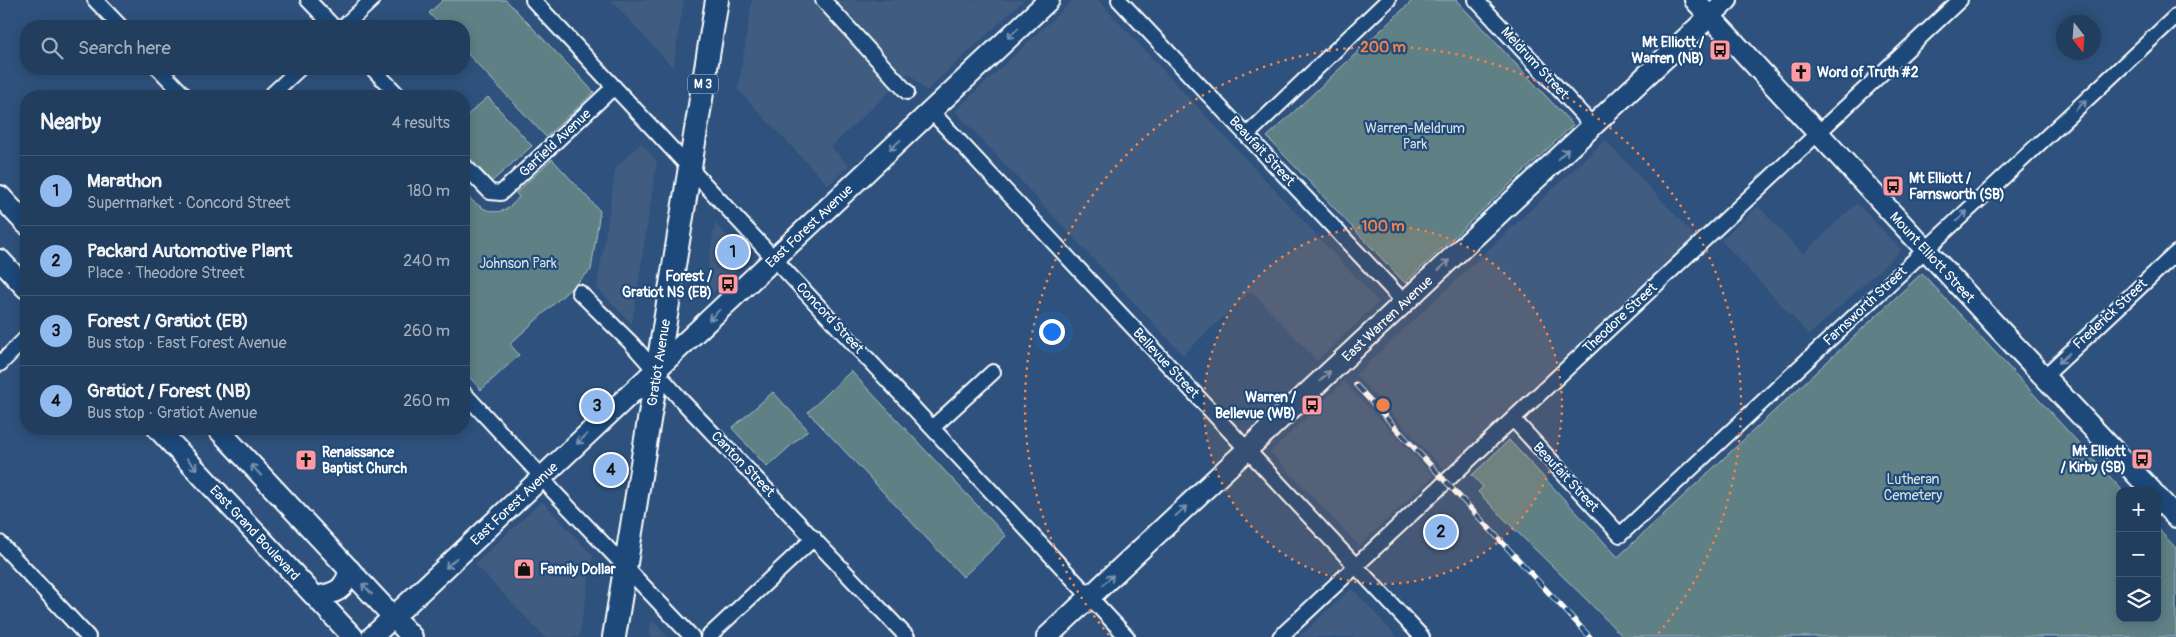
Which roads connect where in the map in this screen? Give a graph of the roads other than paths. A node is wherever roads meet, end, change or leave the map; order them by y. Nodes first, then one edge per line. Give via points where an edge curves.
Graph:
1 (95, 0) edge
2 (308, 0) edge
3 (372, 0) edge
4 (532, 0) edge
5 (717, 0) edge
6 (823, 0) edge
7 (1049, 0) edge
8 (1120, 0) edge
9 (1388, 0) edge
10 (1476, 0) edge
11 (1695, 0) edge
12 (1727, 0) edge
13 (1960, 0) edge
14 (1710, 16) junction
15 (2176, 16) edge
16 (114, 20) edge
17 (327, 20) edge
18 (350, 20) edge
19 (166, 75) edge
20 (293, 75) edge
21 (379, 75) edge
22 (614, 87) junction
23 (179, 90) edge
24 (276, 90) edge
25 (393, 90) edge
26 (907, 92) dead end
27 (931, 111) junction
28 (1593, 126) junction
29 (1818, 132) junction
30 (1247, 135) junction
31 (690, 168) junction
32 (470, 171) edge
33 (0, 196) edge
34 (20, 218) edge
35 (1927, 249) junction
36 (2176, 253) edge
37 (775, 258) junction
38 (0, 260) edge
39 (20, 282) edge
40 (579, 292) dead end
41 (1404, 302) junction
42 (20, 344) edge
43 (0, 364) edge
44 (656, 370) junction
45 (993, 372) dead end
46 (2045, 376) junction
47 (470, 399) edge
48 (1513, 419) junction
49 (932, 428) junction
50 (164, 435) edge
51 (224, 435) edge
52 (1247, 449) junction
53 (542, 477) junction
54 (2148, 487) edge
55 (2161, 501) edge
56 (2176, 517) edge
57 (1620, 535) joint
58 (814, 538) junction
59 (0, 543) edge
60 (1356, 566) junction
61 (625, 567) junction
62 (350, 570) junction
63 (316, 597) junction
64 (1089, 598) junction
65 (393, 617) junction
66 (88, 637) edge
67 (353, 637) edge
68 (372, 637) edge
69 (412, 637) edge
70 (614, 637) edge
71 (692, 637) edge
72 (708, 637) edge
73 (906, 637) edge
74 (1047, 637) edge
75 (1127, 637) edge
76 (1280, 637) edge
77 (1422, 637) edge

1 - 16 street
2 - 17 street
3 - 18 street
4 - 22 street, Concord Street
5 - 31 main road, Gratiot Avenue / M 3
6 - 26 street
7 -> 27 main road, East Forest Avenue
8 - 30 street, Beaufait Street
9 - 30 street
10 - 28 street, Meldrum Street
11 - 14 main road, Mount Elliott Street
12 - 14 main road, East Warren Avenue
13 - 29 street, Theodore Street
14 - 28 main road, East Warren Avenue
14 - 29 main road, Mount Elliott Street
35 -> 15 street, Farnsworth Street
19 - 23 street
20 - 24 street
21 - 25 street
22 - 31 street, Concord Street
22 - 32 street, Garfield Avenue via 502,193 490,192
27 -> 37 main road, East Forest Avenue
27 - 52 street, Bellevue Street
41 -> 28 main road, East Warren Avenue
29 - 35 main road, Mount Elliott Street
29 - 48 street, Theodore Street
30 - 41 street, Beaufait Street
31 - 37 street, Concord Street
31 - 44 main road, Gratiot Avenue / M 3
33 - 34 main road
35 - 46 main road, Mount Elliott Street
35 - 57 street, Farnsworth Street
36 -> 46 street, Frederick Street
37 -> 44 main road, East Forest Avenue
37 - 49 street, Concord Street
38 - 39 main road
40 - 44 street, Canton Street
52 -> 41 main road, East Warren Avenue
42 - 43 street
44 -> 53 main road, East Forest Avenue
44 - 58 street, Canton Street
44 - 61 main road, Gratiot Avenue / M 3
45 - 49 street
46 - 54 main road, Mount Elliott Street
47 - 53 street
48 - 57 street, Beaufait Street
48 - 60 street, Theodore Street
49 - 64 street, Concord Street
50 -> 63 main road, East Grand Boulevard
62 -> 51 main road
52 - 60 street, Bellevue Street
64 -> 52 main road, East Warren Avenue
53 - 61 street
53 -> 65 main road, East Forest Avenue
55 - 56 main road
58 - 72 street
58 - 73 street, Canton Street
59 - 66 street
60 - 76 street, Theodore Street
60 - 77 street, Bellevue Street
61 - 70 main road, Gratiot Avenue / M 3
61 - 71 street
62 - 63 main road via 341,589
65 -> 62 main road
63 - 67 main road, East Grand Boulevard
64 - 74 main road, East Warren Avenue
64 - 75 street, Concord Street
65 - 68 main road, East Forest Avenue
65 - 69 main road

